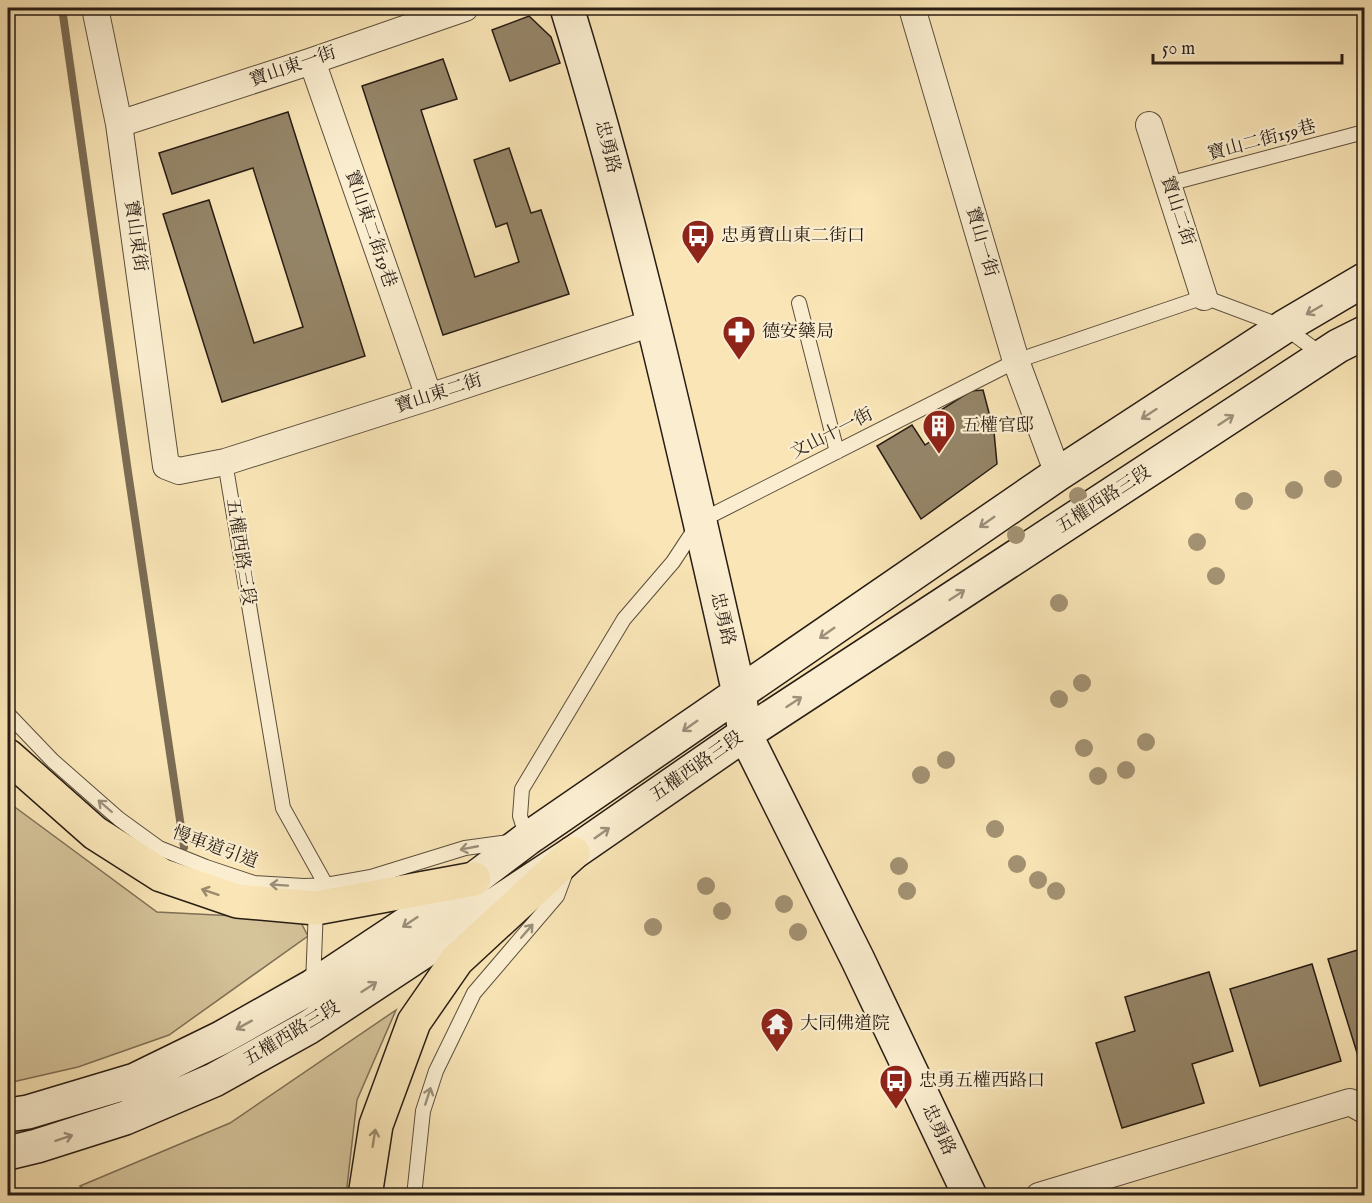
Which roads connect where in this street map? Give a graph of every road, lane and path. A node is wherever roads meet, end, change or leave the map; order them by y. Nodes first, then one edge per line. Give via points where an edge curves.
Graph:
1 (95, 8) edge
2 (465, 8) edge
3 (567, 8) edge
4 (912, 8) edge
5 (312, 61) junction
6 (119, 124) junction
7 (1149, 125) dead end
8 (1365, 132) edge
9 (1168, 184) junction
10 (1365, 280) edge
11 (1204, 297) junction
12 (799, 303) dead end
13 (652, 323) junction
14 (1284, 327) junction
15 (1365, 333) edge
16 (1324, 356) junction
17 (1016, 360) junction
18 (429, 397) junction
19 (837, 452) junction
20 (225, 462) junction
21 (166, 466) joint
22 (1058, 474) junction
23 (700, 521) junction
24 (739, 693) junction
25 (8, 714) edge
26 (745, 734) junction
27 (8, 756) edge
28 (527, 839) junction
29 (573, 853) junction
30 (474, 879) junction
31 (321, 896) junction
32 (313, 986) junction
33 (1365, 1110) edge
34 (8, 1115) edge
35 (8, 1153) edge
36 (365, 1196) edge
37 (414, 1196) edge
38 (970, 1196) edge
39 (1039, 1196) edge

1 - 6 street, 寶山東街
2 - 5 street, 寶山東一街
3 - 13 main road, 忠勇路 via 597,106
4 - 17 street, 寶山一街
5 - 6 street, 寶山東一街
5 - 18 street, 寶山東二街19巷
6 - 21 street, 寶山東街
7 - 9 street, 寶山二街
8 - 9 lane, 寶山二街159巷
9 - 11 street, 寶山二街
10 -> 14 main road, 五權西路三段
11 - 14 lane
11 - 17 lane, 文山十一街
12 - 19 lane
13 - 18 street, 寶山東二街
13 - 23 main road, 忠勇路
14 - 16 lane
14 -> 22 main road, 五權西路三段
15 - 16 main road, 五權西路三段
26 -> 16 main road, 五權西路三段
17 - 19 lane, 文山十一街
17 - 22 street, 寶山一街
18 - 20 street, 寶山東二街
19 - 23 lane, 文山十一街
20 - 21 street, 寶山東二街 via 178,471
20 - 31 lane, 五權西路三段 via 283,808
22 -> 24 main road, 五權西路三段
23 - 24 main road, 忠勇路
23 - 28 lane, 文山十一街 via 673,562 624,619 522,789 520,816
24 - 26 main road, 忠勇路
24 -> 28 main road, 五權西路三段
31 -> 25 lane, 慢車道引道 via 304,886 254,883 159,848 53,761
29 -> 26 main road, 五權西路三段
26 - 38 main road, 忠勇路
31 -> 27 highway via 237,901 161,875 95,833
28 - 30 main road, 五權西路三段
28 -> 31 lane, 慢車道引道 via 465,848
35 -> 29 main road, 五權西路三段 via 125,1118 214,1080 309,1027
36 -> 29 highway via 376,1125 414,1022 457,960
37 -> 29 lane via 423,1112 436,1071 474,993 557,896
30 - 31 highway
30 -> 32 main road, 五權西路三段
31 - 32 lane, 五權西路三段
32 -> 34 main road, 五權西路三段 via 221,1038 135,1080
33 - 39 street via 1350,1102

